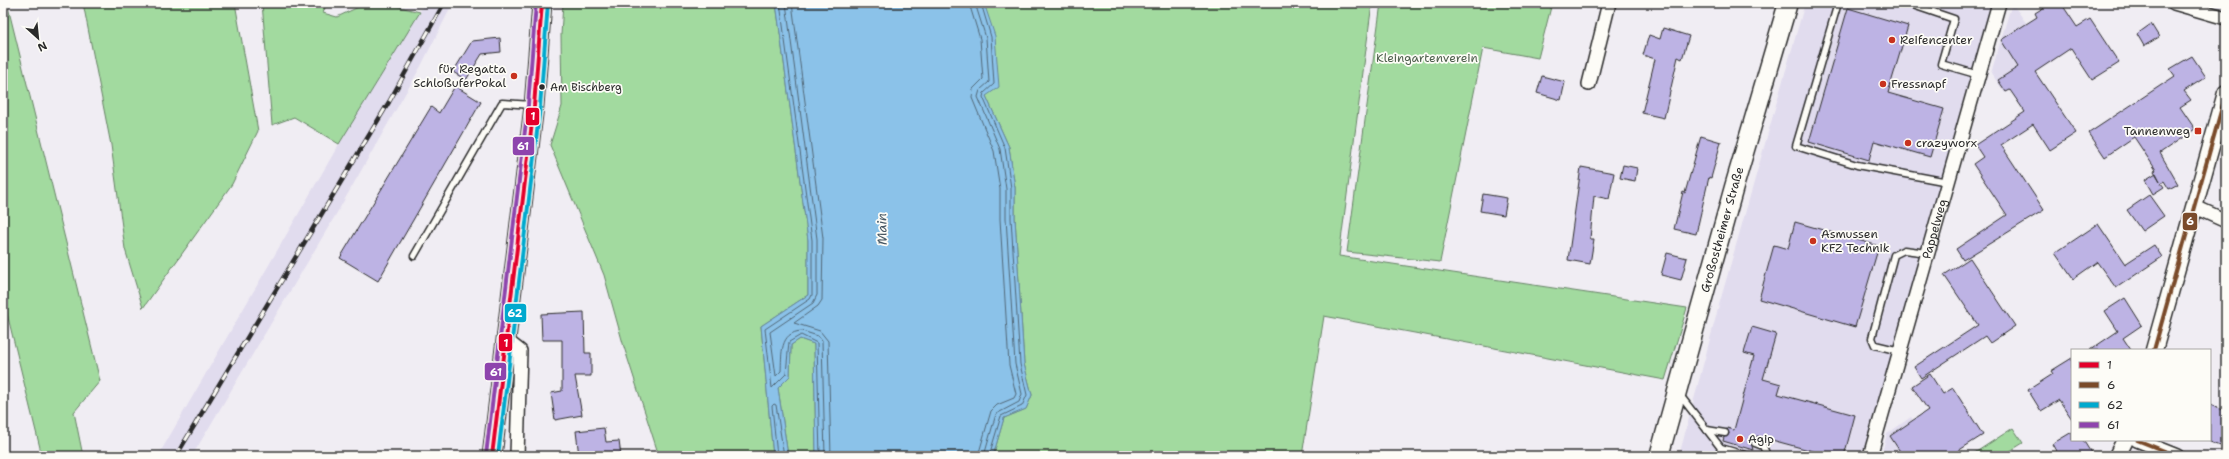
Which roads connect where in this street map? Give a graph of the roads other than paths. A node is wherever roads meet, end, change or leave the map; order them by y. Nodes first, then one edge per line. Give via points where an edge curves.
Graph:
1 (542, 3) edge
2 (1609, 3) edge
3 (1788, 3) edge
4 (1838, 3) edge
5 (1907, 3) edge
6 (2000, 3) edge
7 (2174, 3) edge
8 (2226, 18) edge
9 (1979, 75) junction
10 (1589, 84) dead end
11 (2226, 92) edge
12 (534, 106) junction
13 (1948, 182) junction
14 (2195, 208) junction
15 (2226, 221) edge
16 (1928, 253) junction
17 (414, 256) dead end
18 (506, 340) junction
19 (2154, 349) edge
20 (1900, 351) junction
21 (1678, 392) junction
22 (1707, 430) junction
23 (1725, 433) dead end
24 (2124, 441) edge
25 (2140, 441) edge
26 (1755, 443) dead end
27 (1722, 448) junction
28 (1735, 454) edge
29 (492, 456) edge
30 (517, 456) edge
31 (1659, 456) edge
32 (1719, 456) edge
33 (1748, 456) edge
34 (1766, 456) edge
35 (1870, 456) edge
36 (2117, 456) edge
37 (2177, 456) edge

1 - 12 main road
2 - 10 street
3 - 21 main road, Großostheimer Straße
4 - 13 lane via 1796,146 1857,165
5 - 9 lane via 1954,19 1941,64
6 - 9 street, Pappelweg
7 - 8 street
9 - 13 street, Pappelweg
11 - 14 street
12 - 17 lane via 502,103
12 - 18 main road
13 - 16 street, Pappelweg
14 - 15 street
14 - 19 street
16 - 20 street, Pappelweg
16 - 20 lane via 1904,250 1894,255 1872,338 1875,345
18 - 29 main road
18 - 30 street via 520,351
20 - 35 street, Pappelweg
21 - 22 lane
21 - 31 main road, Großostheimer Straße
22 - 23 lane
22 - 27 lane
24 - 36 street
25 - 37 street
26 - 34 lane via 1763,446
27 - 28 lane
27 - 32 lane
28 - 33 lane

